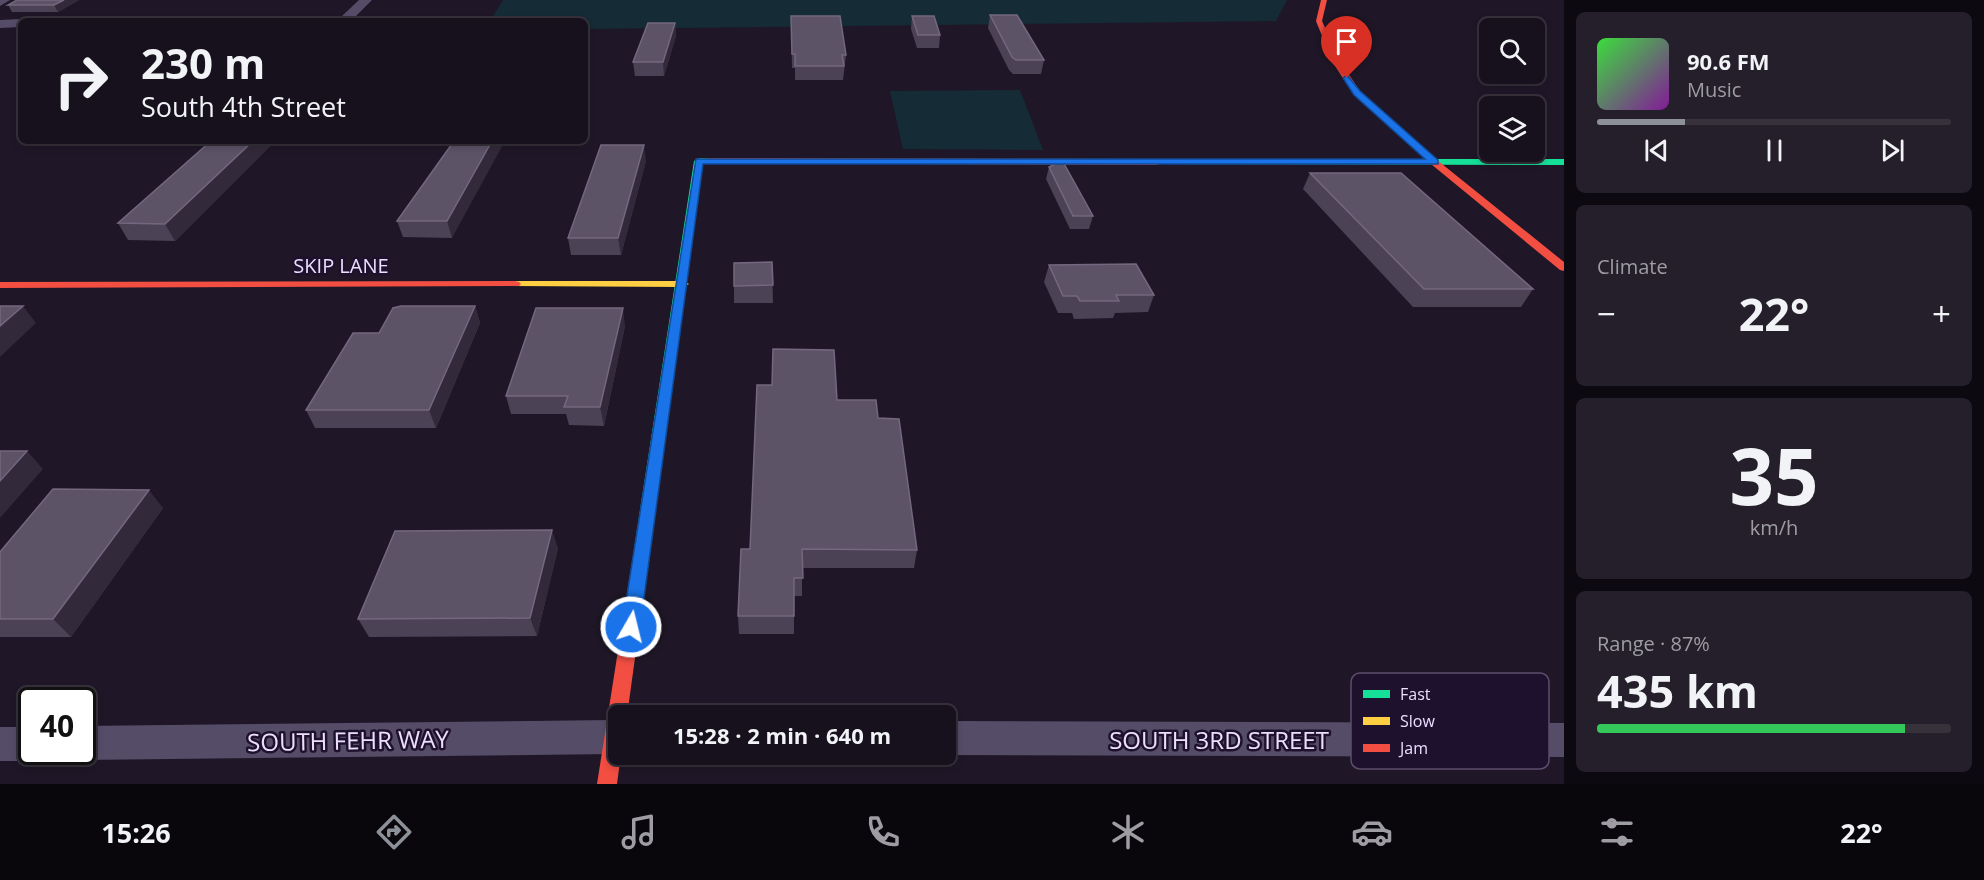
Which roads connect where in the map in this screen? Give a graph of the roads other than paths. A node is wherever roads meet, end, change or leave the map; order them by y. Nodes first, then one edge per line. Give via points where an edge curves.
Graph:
1 (366, 0) edge
2 (1324, 0) edge
3 (347, 18) edge
4 (18, 23) edge
5 (0, 24) edge
6 (1434, 162) junction
7 (1564, 162) edge
8 (1564, 268) edge
9 (683, 284) junction
10 (0, 285) edge
11 (621, 705) edge
12 (608, 737) edge
13 (956, 738) edge
14 (1351, 739) edge
15 (1549, 740) edge
16 (1564, 740) edge
17 (96, 743) edge
18 (0, 744) edge
19 (18, 744) edge
20 (611, 765) edge
21 (607, 784) edge

1 - 3 street
2 - 6 street via 1319,21 1337,63 1356,93
4 - 5 street
6 - 7 street
6 - 8 street
6 - 9 street via 699,161
9 - 10 street, SKIP LANE
9 - 11 street
12 - 17 street, SOUTH FEHR WAY
13 - 14 street, SOUTH 3RD STREET
15 - 16 street, SOUTH 3RD STREET
18 - 19 street
20 - 21 street

